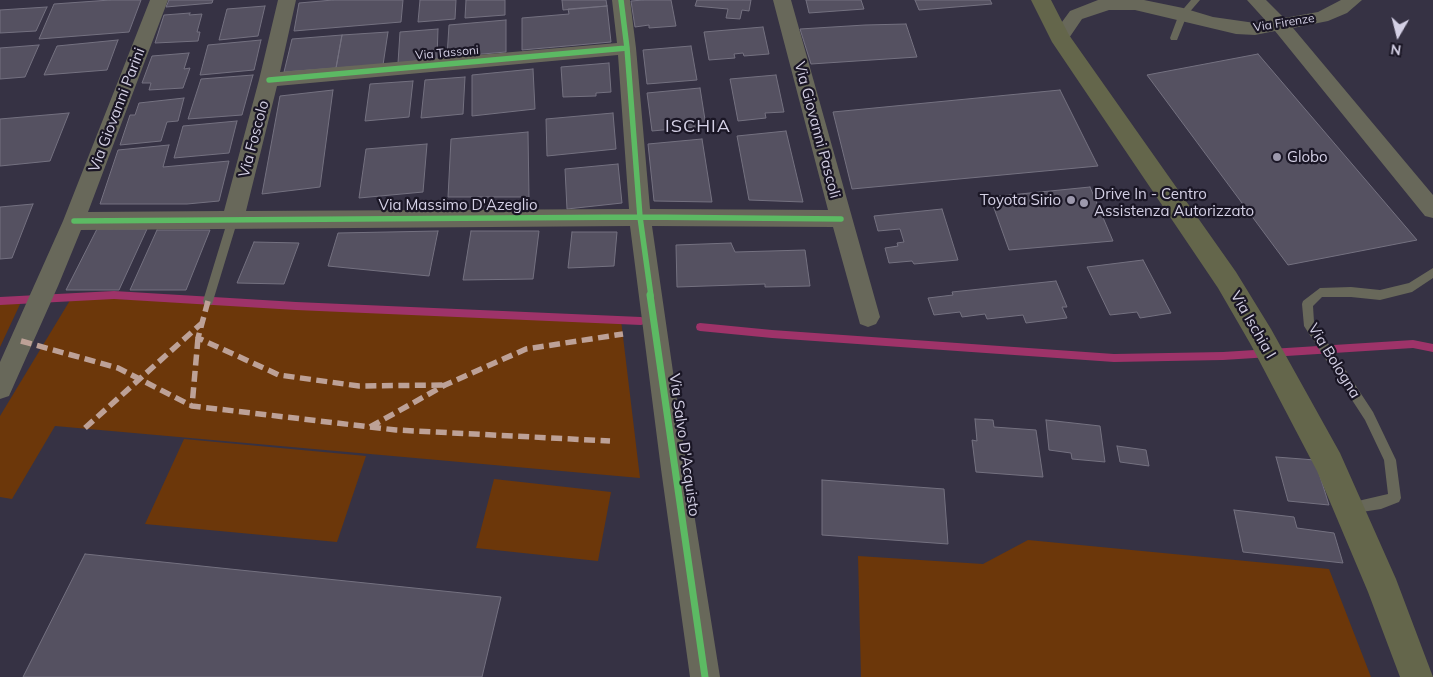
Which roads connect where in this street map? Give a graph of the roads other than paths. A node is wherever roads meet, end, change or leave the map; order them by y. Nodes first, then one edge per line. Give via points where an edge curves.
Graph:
1 (159, 0) edge
2 (287, 0) edge
3 (621, 0) edge
4 (782, 0) edge
5 (1041, 0) edge
6 (1111, 0) edge
7 (1154, 0) edge
8 (1196, 0) edge
9 (1256, 0) edge
10 (1353, 0) edge
11 (1135, 4) junction
12 (1183, 14) junction
13 (1281, 26) junction
14 (1060, 37) junction
15 (1174, 38) dead end
16 (627, 48) junction
17 (269, 80) junction
18 (1433, 210) edge
19 (640, 217) junction
20 (233, 219) junction
21 (841, 219) junction
22 (74, 221) junction
23 (1433, 272) edge
24 (208, 301) dead end
25 (868, 317) dead end
26 (0, 388) edge
27 (1348, 508) junction
28 (705, 677) edge
29 (1417, 677) edge

1 - 22 street, Via Giovanni Parini
2 - 17 street, Via Foscolo
3 - 16 street, Via Salvo D'Acquisto
4 - 21 street, Via Giovanni Pascoli
5 - 14 main road, Via Ischia I
6 - 11 street
7 - 12 street
8 - 12 lane
9 - 13 street
10 - 13 street, Via Firenze via 1333,13
11 - 12 street
11 - 14 street via 1109,4 1087,10 1076,15
12 - 13 street, Via Firenze via 1236,28
12 - 15 lane
13 - 18 street
14 - 27 main road, Via Ischia I via 1227,280 1277,366 1329,464
16 - 17 street, Via Tassoni
16 - 19 street, Via Salvo D'Acquisto
17 - 20 street, Via Foscolo
19 - 20 street, Via Massimo D'Azeglio
19 - 21 street, Via Massimo D'Azeglio
19 - 28 street, Via Salvo D'Acquisto
20 - 22 street, Via Massimo D'Azeglio
20 - 24 lane
21 - 25 street, Via Giovanni Pascoli
22 - 26 street, Via Giovanni Parini via 48,286
23 - 27 lane, Via Bologna via 1412,287 1380,295 1320,293 1307,304 1308,323 1369,416 1390,460 1395,498
27 - 29 main road, Via Ischia I

